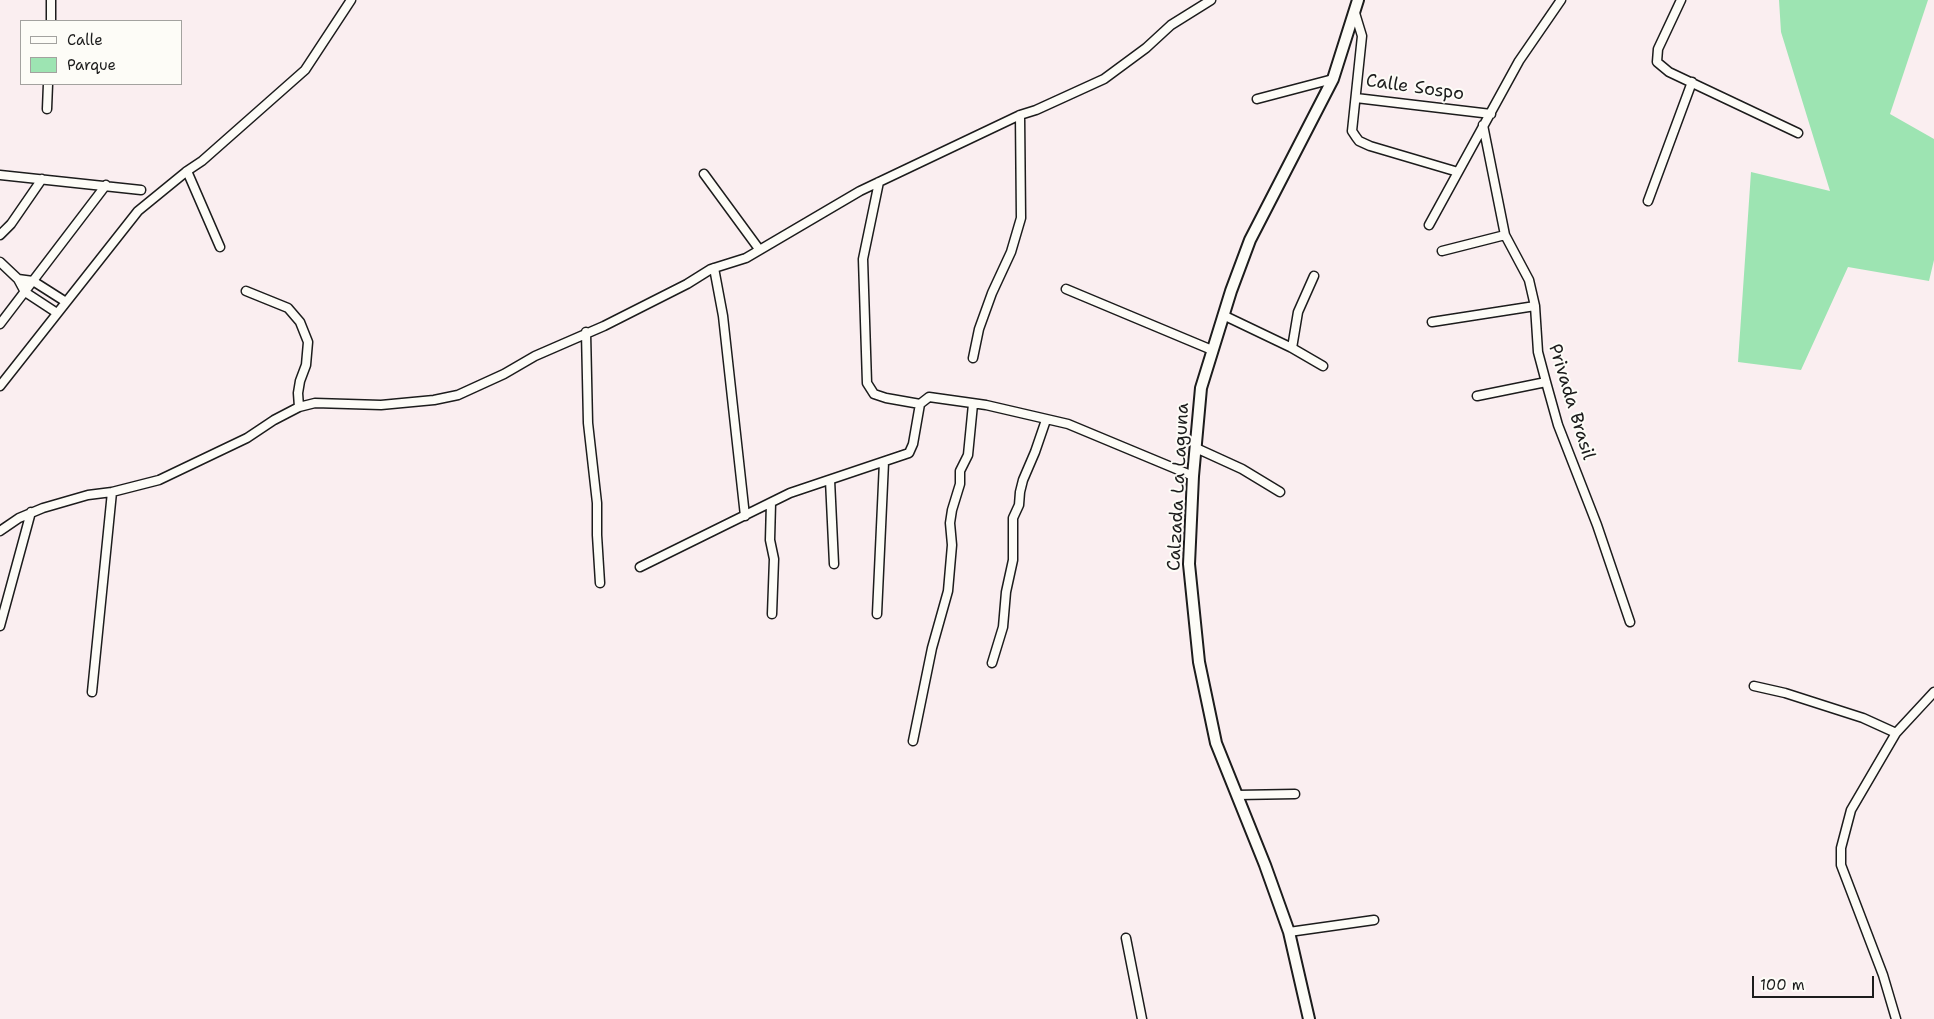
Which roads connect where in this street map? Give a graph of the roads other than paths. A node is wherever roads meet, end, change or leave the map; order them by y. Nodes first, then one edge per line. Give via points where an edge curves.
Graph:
1 (51, 0) edge
2 (351, 0) edge
3 (1211, 0) edge
4 (1358, 0) edge
5 (1561, 0) edge
6 (1681, 0) edge
7 (1355, 13) junction
8 (51, 20) edge
9 (1332, 79) junction
10 (1692, 82) junction
11 (48, 85) edge
12 (1356, 98) junction
13 (1257, 99) dead end
14 (47, 109) dead end
15 (1491, 114) junction
16 (1020, 116) junction
17 (1483, 125) junction
18 (1798, 132) dead end
19 (187, 171) junction
20 (1458, 172) junction
21 (704, 174) dead end
22 (0, 175) edge
23 (42, 179) junction
24 (879, 182) junction
25 (106, 185) junction
26 (140, 190) dead end
27 (1648, 201) dead end
28 (1429, 225) dead end
29 (0, 235) edge
30 (1505, 235) junction
31 (220, 247) dead end
32 (759, 249) junction
33 (1442, 251) dead end
34 (0, 262) edge
35 (714, 268) junction
36 (1314, 276) dead end
37 (18, 279) junction
38 (33, 281) junction
39 (1066, 289) dead end
40 (246, 291) dead end
41 (25, 292) junction
42 (66, 302) junction
43 (1535, 306) junction
44 (58, 314) junction
45 (1223, 314) junction
46 (1432, 322) dead end
47 (0, 324) edge
48 (586, 332) junction
49 (1292, 348) junction
50 (1212, 350) junction
51 (973, 358) dead end
52 (1323, 366) dead end
53 (1546, 382) junction
54 (0, 386) edge
55 (1478, 396) dead end
56 (920, 404) junction
57 (973, 404) junction
58 (299, 407) junction
59 (1046, 420) junction
60 (1196, 448) junction
61 (884, 462) junction
62 (1193, 476) junction
63 (830, 480) junction
64 (112, 492) junction
65 (1280, 492) dead end
66 (771, 502) junction
67 (31, 512) junction
68 (745, 516) junction
69 (0, 531) edge
70 (834, 564) dead end
71 (640, 567) dead end
72 (600, 583) dead end
73 (772, 614) dead end
74 (877, 614) dead end
75 (1630, 622) dead end
76 (0, 626) edge
77 (992, 663) dead end
78 (1754, 686) dead end
79 (92, 692) dead end
80 (1934, 692) edge
81 (1896, 734) junction
82 (913, 741) dead end
83 (1295, 794) dead end
84 (1237, 795) junction
85 (1374, 920) dead end
86 (1289, 932) junction
87 (1126, 938) dead end
88 (1142, 1019) edge
89 (1309, 1019) edge
90 (1896, 1019) edge

1 - 8 street
2 - 19 street via 306,70
3 - 16 street via 1171,25 1104,79
4 - 7 street, Calzada La Laguna
5 - 15 street via 1519,61
6 - 10 street via 1658,49 1657,62 1669,72
7 - 9 street, Calzada La Laguna
7 - 12 street, Calle Sospo via 1362,36
9 - 13 street
9 - 45 street, Calzada La Laguna via 1250,240
10 - 18 street
10 - 27 street
11 - 14 street
12 - 15 street, Calle Sospo
12 - 20 street via 1352,131 1359,141
15 - 17 street
16 - 24 street
16 - 51 street via 1022,218 979,329
17 - 20 street
17 - 30 street, Privada Brasil
19 - 31 street
19 - 42 street via 138,211
20 - 28 street
21 - 32 street
22 - 23 street
23 - 25 street
23 - 29 street
24 - 32 street
24 - 56 street via 863,259 867,383 874,394
25 - 26 street
25 - 38 street
30 - 33 street
30 - 43 street, Privada Brasil via 1528,280
32 - 35 street via 746,258
34 - 37 street
35 - 48 street via 604,326
35 - 68 street via 723,316
36 - 49 street via 1298,312
37 - 38 street
37 - 41 street
38 - 41 street
38 - 42 street
39 - 50 street
40 - 58 street via 288,308 300,322 308,342 298,393
41 - 44 street
41 - 47 street
42 - 44 street
43 - 46 street
43 - 53 street, Privada Brasil via 1538,352
44 - 54 street
45 - 49 street
45 - 50 street, Calzada La Laguna
48 - 58 street via 458,395 381,405 315,403
48 - 72 street via 588,423 598,504
49 - 52 street
50 - 60 street, Calzada La Laguna via 1201,388
53 - 55 street
53 - 75 street, Privada Brasil via 1558,425
56 - 57 street via 929,397
56 - 61 street via 909,452
57 - 59 street
57 - 82 street via 968,455 960,471 950,523 952,545 948,591 932,648
58 - 64 street via 247,438 179,471 159,480
59 - 62 street via 1068,424
59 - 77 street via 1023,480 1013,518 1013,560 1002,627
60 - 62 street, Calzada La Laguna
60 - 65 street via 1242,469
61 - 63 street
61 - 74 street
62 - 84 street, Calzada La Laguna via 1189,564 1199,662 1216,743
63 - 66 street
63 - 70 street
64 - 67 street via 88,495
64 - 79 street
66 - 68 street
66 - 73 street
67 - 69 street
67 - 76 street
68 - 71 street
78 - 81 street via 1785,692 1863,718
80 - 81 street
81 - 90 street via 1851,810 1841,848 1841,865
83 - 84 street
84 - 86 street, Calzada La Laguna
85 - 86 street
86 - 89 street, Calzada La Laguna
87 - 88 street

